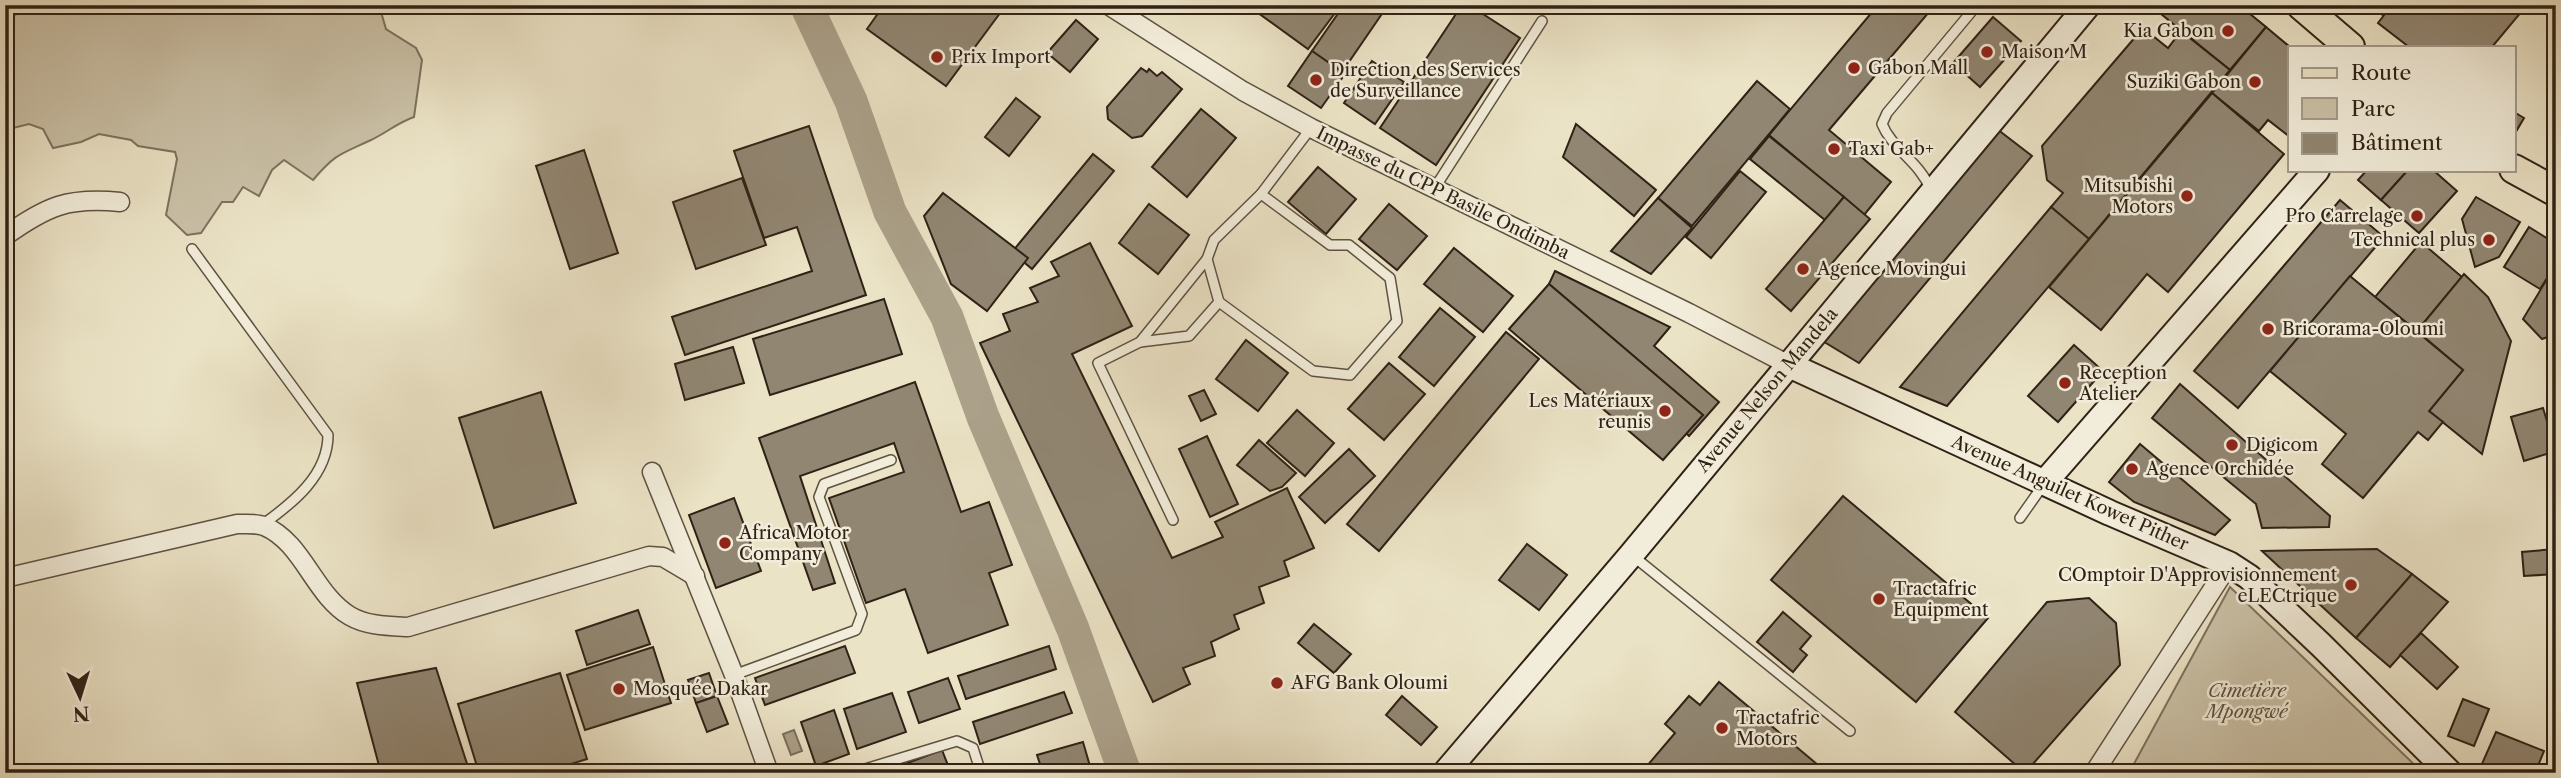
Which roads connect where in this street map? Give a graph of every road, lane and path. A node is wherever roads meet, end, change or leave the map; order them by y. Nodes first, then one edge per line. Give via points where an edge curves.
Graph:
1 (1108, 5) edge
2 (1977, 5) edge
3 (2088, 5) edge
4 (2301, 5) edge
5 (1542, 21) dead end
6 (2349, 46) edge
7 (1311, 128) junction
8 (2516, 170) edge
9 (2315, 172) edge
10 (1434, 189) junction
11 (1932, 192) junction
12 (2556, 192) edge
13 (1261, 194) junction
14 (120, 202) dead end
15 (5, 236) edge
16 (192, 250) dead end
17 (1207, 259) junction
18 (1219, 302) junction
19 (1140, 342) junction
20 (1787, 365) junction
21 (891, 460) dead end
22 (652, 472) dead end
23 (2045, 482) junction
24 (2020, 518) dead end
25 (1173, 520) dead end
26 (262, 525) junction
27 (1631, 555) junction
28 (2229, 564) junction
29 (695, 576) junction
30 (5, 578) edge
31 (734, 675) junction
32 (1850, 731) dead end
33 (769, 773) edge
34 (852, 773) edge
35 (981, 773) edge
36 (1445, 773) edge
37 (2094, 773) edge
38 (2450, 773) edge

1 - 7 street, Impasse du CPP Basile Ondimba via 1243,91
2 - 11 lane via 1882,124 1924,174
3 - 11 street, Avenue Nelson Mandela
4 - 6 main road
5 - 10 lane
7 - 10 street, Impasse du CPP Basile Ondimba
7 - 13 lane
8 - 12 main road
9 - 23 street
10 - 20 street, Impasse du CPP Basile Ondimba
11 - 20 street, Avenue Nelson Mandela
13 - 17 lane via 1214,240
13 - 18 lane via 1330,245 1349,245 1390,278 1397,321 1350,375 1313,371
14 - 15 street via 84,199 57,205
16 - 26 lane via 328,435 328,452 321,467 285,508
17 - 18 lane
17 - 19 lane
18 - 19 lane via 1189,336
19 - 25 lane via 1098,363
20 - 23 street, Avenue Anguilet Kowet Pither
20 - 27 street, Avenue Nelson Mandela
21 - 31 lane via 824,484 819,497 862,614 856,630
22 - 29 street
23 - 24 lane
23 - 28 street, Avenue Anguilet Kowet Pither
26 - 29 street via 280,535 335,605 374,625 408,627 649,556 663,557
26 - 30 street via 237,524
27 - 32 lane
27 - 36 street, Avenue Nelson Mandela
28 - 37 street
28 - 38 street, Avenue Anguilet Kowet Pither via 2258,585
29 - 31 street
31 - 33 street
34 - 35 lane via 957,741 973,748

